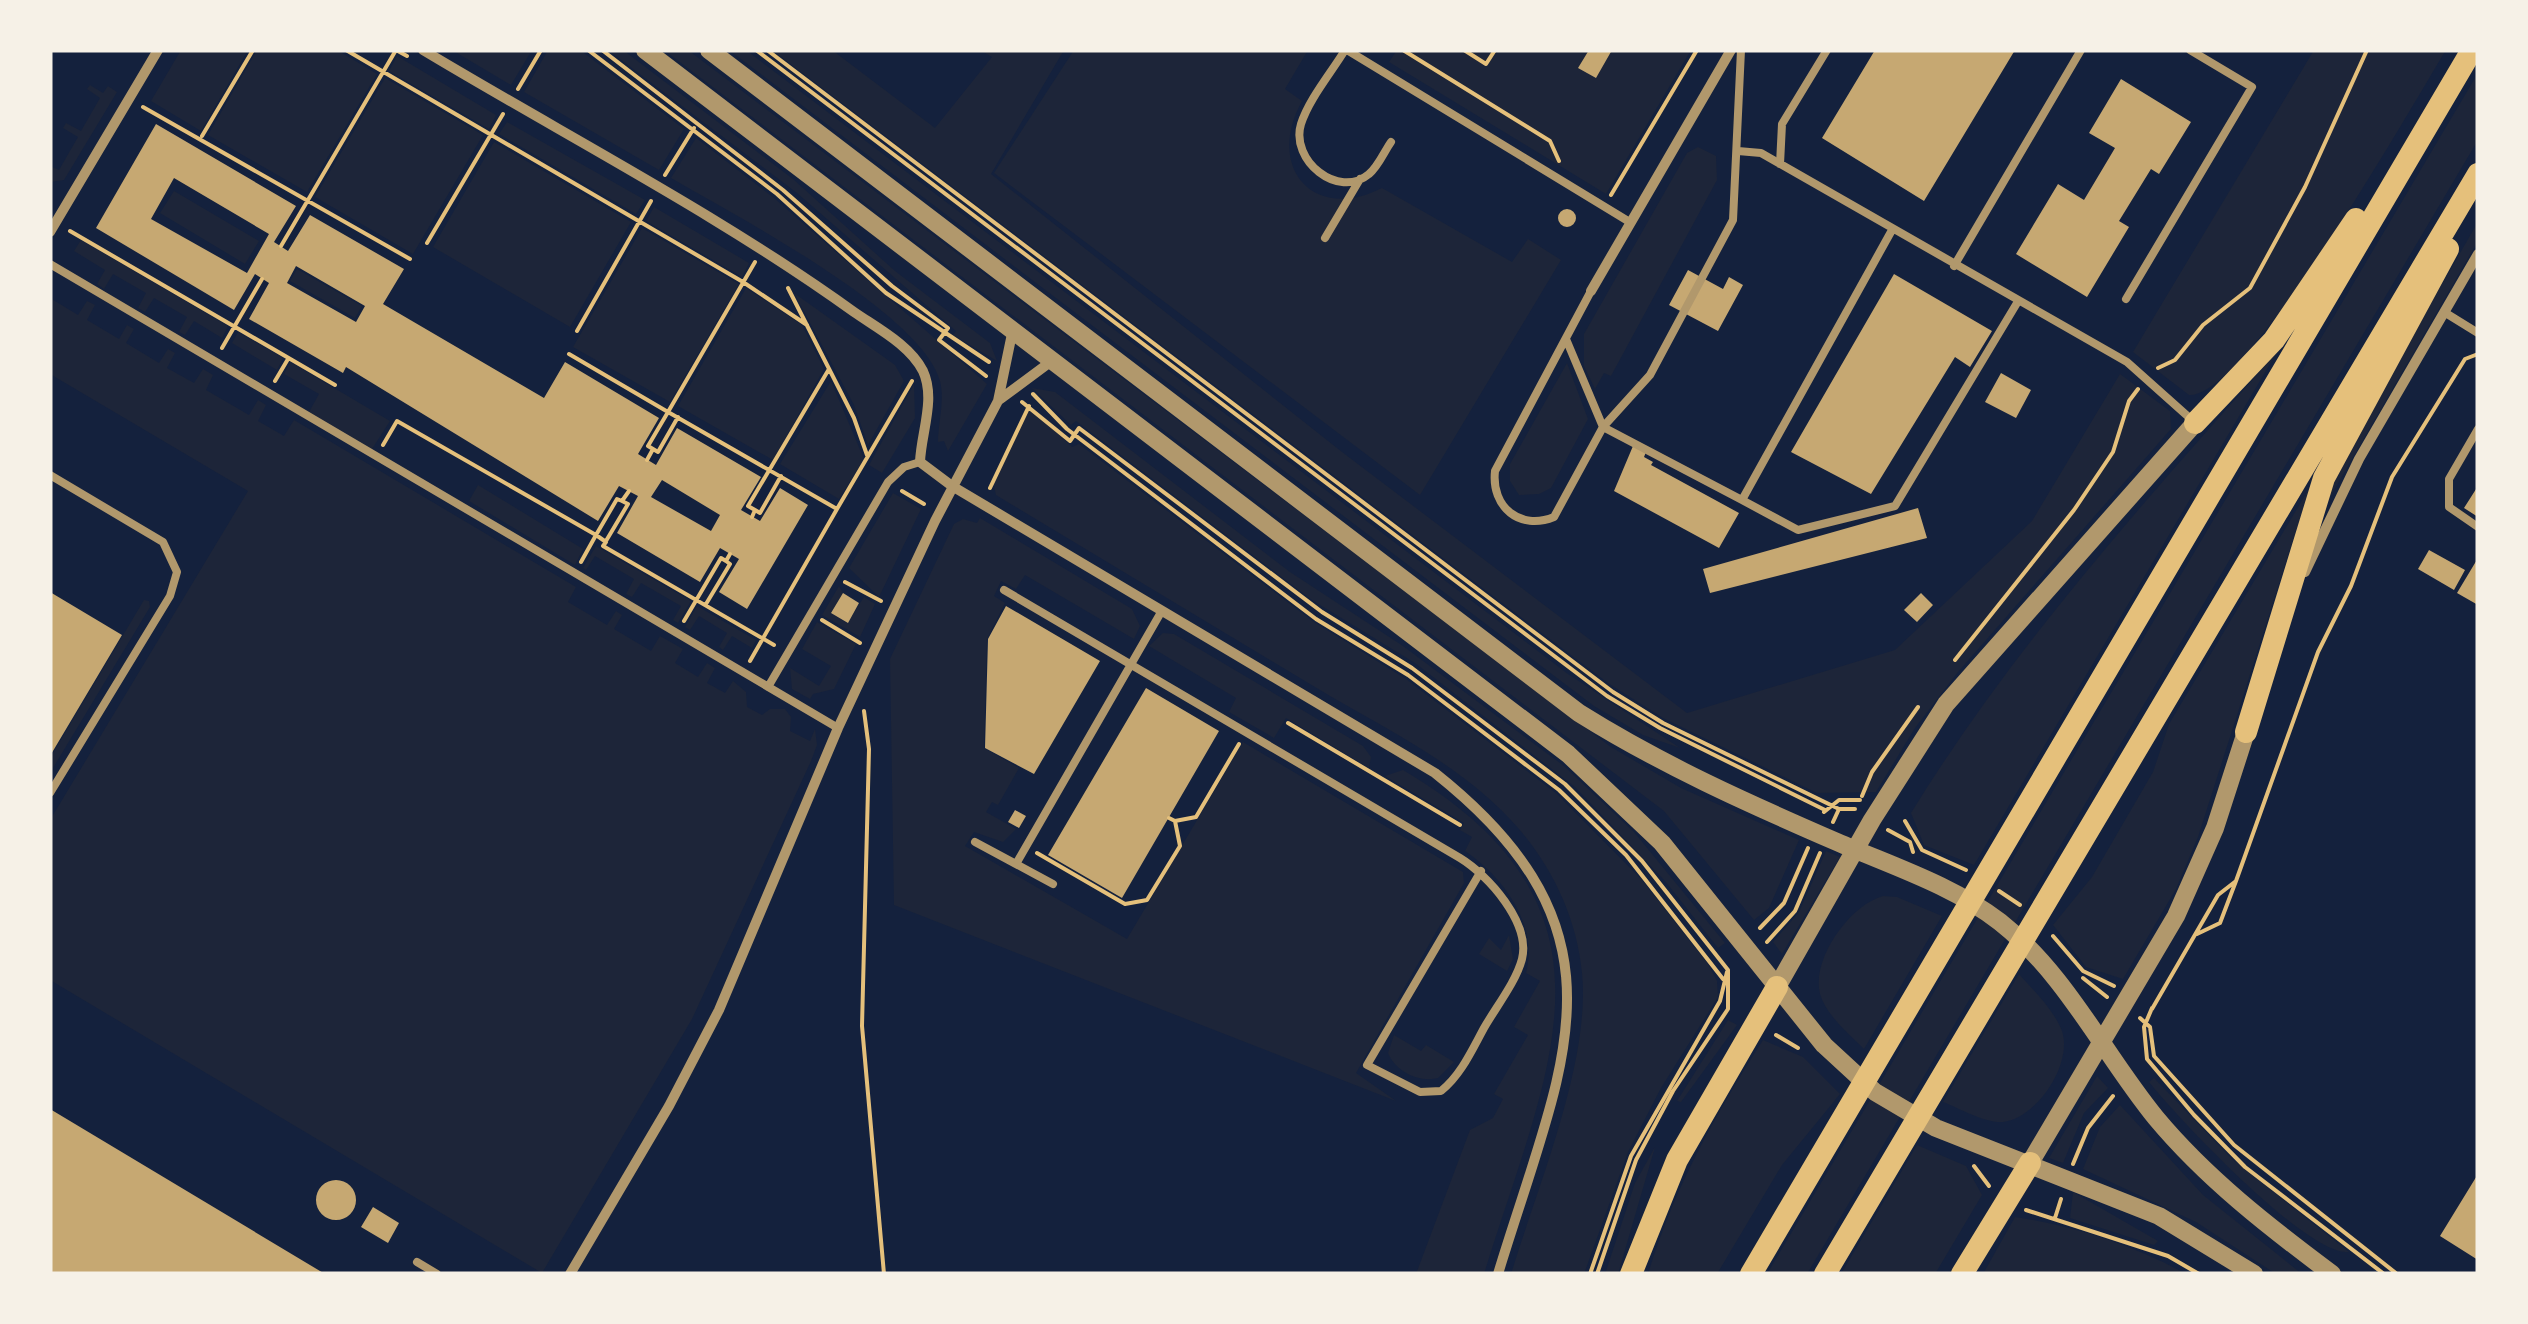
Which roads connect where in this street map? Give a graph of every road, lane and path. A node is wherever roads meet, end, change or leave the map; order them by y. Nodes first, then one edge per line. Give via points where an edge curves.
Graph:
1 (158, 50) edge
2 (253, 50) edge
3 (346, 50) edge
4 (396, 50) edge
5 (422, 50) edge
6 (541, 50) edge
7 (588, 50) edge
8 (602, 50) edge
9 (645, 50) edge
10 (709, 50) edge
11 (756, 50) edge
12 (767, 50) edge
13 (1346, 50) edge
14 (1403, 50) edge
15 (1464, 50) edge
16 (1495, 50) edge
17 (1696, 50) edge
18 (1732, 50) edge
19 (1741, 50) edge
20 (1827, 50) edge
21 (2081, 50) edge
22 (2190, 50) edge
23 (2367, 50) edge
24 (2472, 50) edge
25 (1362, 54) edge
26 (384, 72) junction
27 (2451, 85) junction
28 (510, 102) junction
29 (135, 120) dead end
30 (695, 126) junction
31 (491, 134) junction
32 (202, 138) junction
33 (1390, 142) dead end
34 (1738, 151) junction
35 (1780, 164) junction
36 (1563, 169) dead end
37 (2478, 174) edge
38 (1360, 179) junction
39 (2478, 185) edge
40 (657, 188) junction
41 (1610, 196) dead end
42 (308, 201) junction
43 (640, 221) junction
44 (1628, 222) junction
45 (70, 230) dead end
46 (1892, 230) junction
47 (50, 232) edge
48 (1325, 238) dead end
49 (427, 243) dead end
50 (281, 246) dead end
51 (2478, 254) edge
52 (410, 259) dead end
53 (755, 261) dead end
54 (50, 264) edge
55 (1954, 266) junction
56 (262, 279) dead end
57 (784, 279) dead end
58 (743, 282) junction
59 (1591, 291) joint
60 (2126, 299) dead end
61 (2016, 303) junction
62 (2444, 312) junction
63 (807, 325) junction
64 (235, 326) junction
65 (1013, 330) junction
66 (577, 331) dead end
67 (2478, 333) edge
68 (943, 335) junction
69 (1566, 339) junction
70 (569, 354) dead end
71 (2478, 354) edge
72 (288, 358) junction
73 (1053, 360) junction
74 (214, 362) junction
75 (829, 369) junction
76 (1004, 373) junction
77 (912, 380) dead end
78 (2144, 381) junction
79 (1020, 384) junction
80 (335, 385) dead end
81 (1005, 390) junction
82 (268, 394) junction
83 (1029, 406) junction
84 (668, 412) junction
85 (678, 417) junction
86 (2196, 423) junction
87 (1603, 427) junction
88 (2478, 429) edge
89 (1074, 434) junction
90 (653, 449) junction
91 (868, 456) junction
92 (375, 458) junction
93 (647, 460) dead end
94 (920, 462) junction
95 (770, 470) junction
96 (50, 475) edge
97 (781, 476) junction
98 (952, 486) junction
99 (628, 491) dead end
100 (1742, 500) junction
101 (622, 502) junction
102 (980, 502) junction
103 (836, 508) junction
104 (756, 510) junction
105 (752, 516) dead end
106 (2478, 527) edge
107 (596, 535) junction
108 (606, 542) junction
109 (730, 554) dead end
110 (726, 561) junction
111 (574, 575) junction
112 (1004, 590) dead end
113 (785, 598) junction
114 (697, 599) junction
115 (706, 604) junction
116 (810, 613) junction
117 (1160, 614) junction
118 (676, 634) junction
119 (762, 638) junction
120 (787, 653) junction
121 (852, 660) dead end
122 (1130, 664) junction
123 (1948, 669) dead end
124 (743, 674) junction
125 (858, 685) junction
126 (768, 687) junction
127 (1926, 696) dead end
128 (1288, 724) dead end
129 (838, 728) junction
130 (1246, 732) junction
131 (2246, 732) junction
132 (50, 793) edge
133 (1861, 800) junction
134 (1871, 800) dead end
135 (1830, 804) junction
136 (1839, 809) junction
137 (1825, 810) junction
138 (1168, 818) dead end
139 (1872, 820) junction
140 (1175, 821) junction
141 (1905, 821) dead end
142 (1460, 825) dead end
143 (1819, 834) junction
144 (975, 842) dead end
145 (1026, 847) junction
146 (1856, 850) junction
147 (1922, 850) dead end
148 (1913, 853) dead end
149 (1016, 864) junction
150 (1480, 871) junction
151 (2236, 881) junction
152 (1053, 884) dead end
153 (1760, 928) dead end
154 (2198, 934) junction
155 (1749, 954) junction
156 (1728, 970) junction
157 (1723, 979) junction
158 (1777, 987) junction
159 (2126, 1002) junction
160 (2152, 1008) junction
161 (2145, 1021) junction
162 (1768, 1031) dead end
163 (2102, 1042) junction
164 (1806, 1052) dead end
165 (2152, 1066) junction
166 (2142, 1074) dead end
167 (2113, 1096) dead end
168 (1968, 1161) dead end
169 (2030, 1163) junction
170 (2073, 1166) dead end
171 (2064, 1190) dead end
172 (2007, 1200) junction
173 (2055, 1218) junction
174 (416, 1262) dead end
175 (436, 1274) edge
176 (570, 1274) edge
177 (884, 1274) edge
178 (1498, 1274) edge
179 (1593, 1274) edge
180 (1632, 1274) edge
181 (1751, 1274) edge
182 (1824, 1274) edge
183 (1962, 1274) edge
184 (2200, 1274) edge
185 (2254, 1274) edge
186 (2332, 1274) edge
187 (2384, 1274) edge
188 (2397, 1274) edge

1 - 47 street
2 - 32 path
3 - 26 path
4 - 26 path
5 - 28 street
6 - 28 path
7 - 30 path
8 - 30 path
9 - 65 street
10 - 143 street via 1568,706 1684,775
11 - 137 path via 1607,696
12 - 135 path via 1613,692
13 - 25 lane
13 - 38 lane via 1300,125 1301,148 1310,166 1328,178
14 - 36 path via 1550,141
15 - 16 path via 1486,64
17 - 41 path
18 - 44 street
19 - 34 lane
20 - 35 lane via 1782,124
21 - 55 lane
22 - 60 lane via 2252,87
23 - 78 path via 2250,288
24 - 27 main road
25 - 44 lane
26 - 31 path
26 - 42 path
27 - 86 main road via 2274,340
27 - 181 main road
28 - 31 path
28 - 40 street
29 - 32 path via 145,104
30 - 40 path
30 - 68 path
31 - 43 path
31 - 49 path
32 - 42 path
33 - 38 lane
34 - 35 lane via 1761,152
34 - 87 lane via 1732,220 1650,375
35 - 46 lane
37 - 182 main road
38 - 48 lane
39 - 131 main road via 2435,278 2324,478
40 - 43 path
40 - 94 street via 806,277 906,350 927,385
42 - 50 path
42 - 52 path
43 - 58 path
43 - 66 path
44 - 59 street
45 - 64 path
46 - 55 lane
46 - 100 lane
51 - 62 street
53 - 58 path
54 - 74 lane
55 - 61 lane
56 - 64 path
57 - 63 path
58 - 63 path
58 - 84 path
59 - 69 lane
61 - 78 lane via 2127,362
61 - 100 lane via 1894,506 1798,530
62 - 67 lane
62 - 131 street via 2334,508
63 - 75 path
64 - 72 path
64 - 74 path
65 - 73 street
65 - 76 street
68 - 76 path
68 - 81 path via 939,340
69 - 87 lane
69 - 87 lane via 1494,471 1493,491 1504,508 1520,520 1554,517
70 - 84 path
71 - 151 path via 2465,359 2392,477 2318,652
72 - 80 path
72 - 82 path
73 - 79 street
73 - 155 street via 1568,754 1662,843
74 - 82 lane
75 - 91 path
75 - 95 path
76 - 81 street
77 - 91 path
78 - 86 lane
78 - 123 path via 2129,400 2113,452 2074,510
79 - 81 street
79 - 89 path
81 - 83 path
81 - 98 street
82 - 92 lane
83 - 89 path via 1070,441
83 - 102 path
84 - 85 path
84 - 90 path via 648,446
85 - 90 path via 658,452
85 - 95 path
86 - 139 street via 1970,674
87 - 100 lane
88 - 106 lane via 2446,490 2449,507
89 - 156 path via 1079,428 1565,784 1642,861
89 - 157 path via 1316,618 1408,675 1559,790 1626,855
90 - 93 path
91 - 103 path
92 - 107 path via 397,421
92 - 111 lane
94 - 98 street
94 - 116 lane via 888,482
95 - 97 path
95 - 104 path via 748,506
96 - 132 lane via 163,542 178,572 170,596
97 - 103 path
97 - 104 path
98 - 102 street
98 - 125 street
99 - 101 path
101 - 107 path via 617,498
101 - 108 path via 628,504
102 - 117 street
103 - 113 path
104 - 105 path
107 - 108 path
107 - 111 path
108 - 114 path
109 - 110 path
110 - 114 path via 720,558
110 - 115 path
111 - 118 lane
112 - 122 lane
113 - 116 path
113 - 119 path
114 - 115 path
114 - 118 path
115 - 119 path
116 - 120 lane
116 - 121 path via 861,642
117 - 122 lane
117 - 178 street via 1435,773 1473,803 1527,863 1549,904 1562,939 1566,1035
118 - 124 lane
119 - 120 path
119 - 124 path
120 - 126 lane
122 - 130 lane
122 - 145 lane
124 - 126 lane
125 - 129 street
125 - 177 path via 872,692 864,710 869,749 862,1026
126 - 129 lane
127 - 133 path via 1872,772
128 - 142 path
129 - 176 street via 719,1010
130 - 140 path via 1196,817
130 - 150 lane
131 - 159 street via 2198,873
133 - 134 path
133 - 135 path
135 - 136 path
135 - 137 path
136 - 139 path via 1858,809
136 - 143 path
137 - 143 path
138 - 140 path
139 - 146 street
139 - 148 path via 1910,842
140 - 145 path via 1180,846 1148,900 1126,904
141 - 147 path
143 - 146 street
143 - 153 path via 1784,904
143 - 155 path via 1796,911
144 - 149 lane
145 - 149 lane
146 - 158 street
146 - 163 street via 2001,923 2053,974
149 - 152 lane
150 - 150 lane via 1495,884 1516,926 1522,960 1459,1072 1440,1091 1420,1092 1367,1065
151 - 154 path via 2218,895
151 - 154 path via 2220,923
154 - 160 path
155 - 156 path
155 - 158 street
156 - 157 path
156 - 179 path via 1728,1009 1636,1160
157 - 179 path via 1720,1001 1630,1156
158 - 169 street via 1824,1045 1875,1092 1936,1128
158 - 180 main road via 1676,1160
159 - 159 path via 2082,974
159 - 160 path
159 - 161 path
159 - 163 street
160 - 161 path
161 - 165 path
161 - 188 path via 2154,1056 2234,1145
162 - 164 path
163 - 169 street
163 - 186 street via 2185,1151
165 - 166 path
165 - 187 path via 2245,1167
167 - 170 path via 2088,1128
168 - 172 path
169 - 172 main road
169 - 185 street via 2158,1216
171 - 173 path
172 - 173 path
172 - 183 main road
173 - 184 path via 2168,1256
174 - 175 lane

